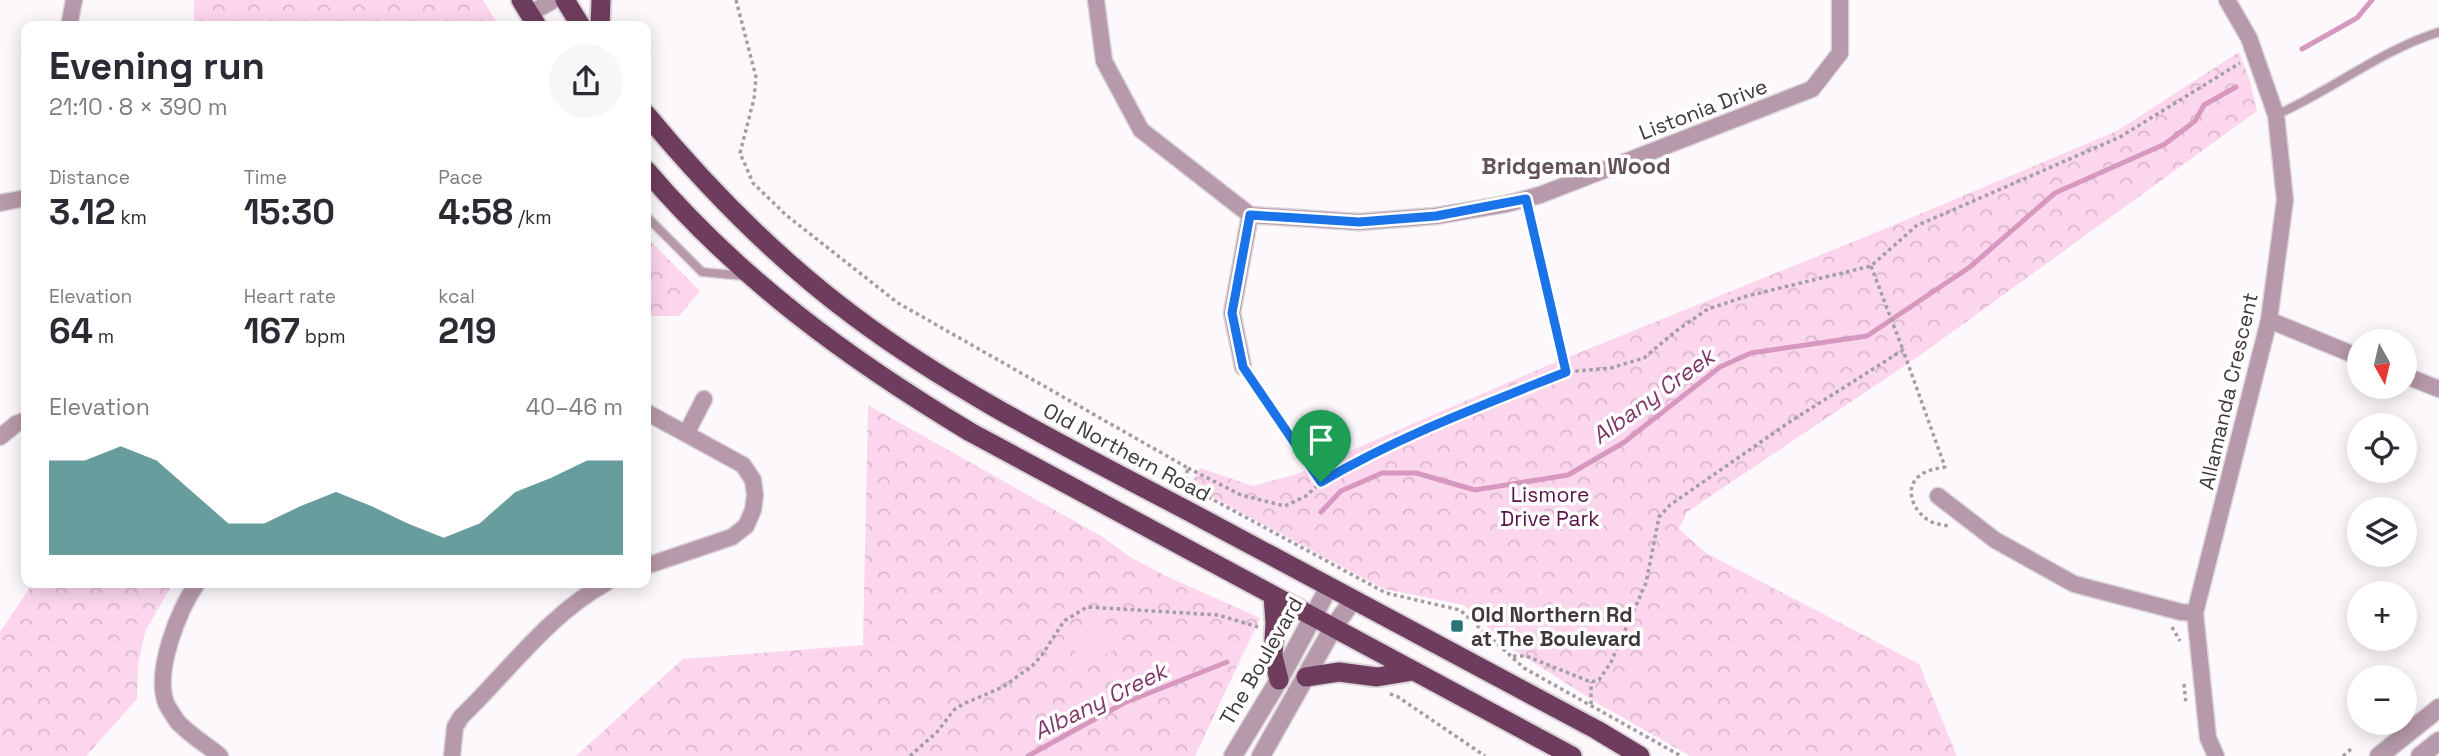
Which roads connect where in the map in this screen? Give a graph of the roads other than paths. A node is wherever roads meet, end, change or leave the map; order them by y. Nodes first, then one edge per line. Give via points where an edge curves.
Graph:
1 (74, 0) edge
2 (554, 0) edge
3 (565, 0) edge
4 (601, 0) edge
5 (1096, 0) edge
6 (1840, 0) edge
7 (2227, 0) edge
8 (529, 13) edge
9 (70, 21) edge
10 (578, 21) edge
11 (600, 21) edge
12 (2439, 32) edge
13 (2276, 116) junction
14 (651, 120) edge
15 (651, 176) edge
16 (21, 199) edge
17 (0, 203) edge
18 (1250, 215) junction
19 (651, 221) edge
20 (751, 277) junction
21 (2269, 320) junction
22 (2347, 352) edge
23 (1243, 367) road end
24 (2417, 380) edge
25 (2439, 389) edge
26 (704, 399) dead end
27 (651, 415) edge
28 (21, 422) edge
29 (686, 434) junction
30 (0, 437) edge
31 (1938, 496) dead end
32 (651, 564) edge
33 (1329, 587) junction
34 (194, 588) edge
35 (599, 588) edge
36 (1273, 596) junction
37 (1353, 600) junction
38 (2195, 613) junction
39 (1313, 617) junction
40 (1333, 628) junction
41 (1413, 671) junction
42 (1306, 677) junction
43 (1279, 680) junction
44 (2435, 718) edge
45 (2439, 741) edge
46 (220, 756) edge
47 (452, 756) edge
48 (1233, 756) edge
49 (1261, 756) edge
50 (1572, 756) edge
51 (1640, 756) edge
52 (2216, 756) edge
53 (2379, 756) edge
54 (2420, 756) edge

1 - 9 street
2 - 8 street
3 - 10 highway
4 - 11 highway
5 - 18 street via 1104,61 1140,130
6 - 18 street, Listonia Drive via 1840,53 1812,89 1526,199 1436,216 1359,222
7 - 13 street, Allamanda Crescent via 2249,38
12 - 13 lane via 2418,38
13 - 21 street, Allamanda Crescent via 2286,201
14 - 33 highway, Old Northern Road via 722,200 855,317 997,407
15 - 20 highway
16 - 17 street
18 - 23 street via 1232,313
19 - 20 lane via 702,272
20 - 36 highway via 837,346 915,399
21 - 22 street
21 - 38 street, Allamanda Crescent
24 - 25 street
26 - 29 street
27 - 29 street
28 - 30 street
29 - 32 street via 743,465 753,480 753,510 746,526 732,537
31 - 38 street via 1995,540 2074,584
33 - 37 highway, Old Northern Road
33 - 39 street, The Boulevard
34 - 46 street via 180,612 163,670 165,702 179,723
35 - 47 street via 525,649 461,717 455,727
36 - 39 highway
36 - 43 highway via 1273,656
37 - 40 street
37 - 51 highway, Old Northern Road
38 - 52 street, Allamanda Crescent via 2208,738
39 - 40 highway
39 - 43 street, The Boulevard
40 - 41 highway
40 - 42 street
41 - 42 highway via 1377,677 1339,672
41 - 50 highway
42 - 49 street
43 - 48 street, The Boulevard
44 - 53 street
45 - 54 street

